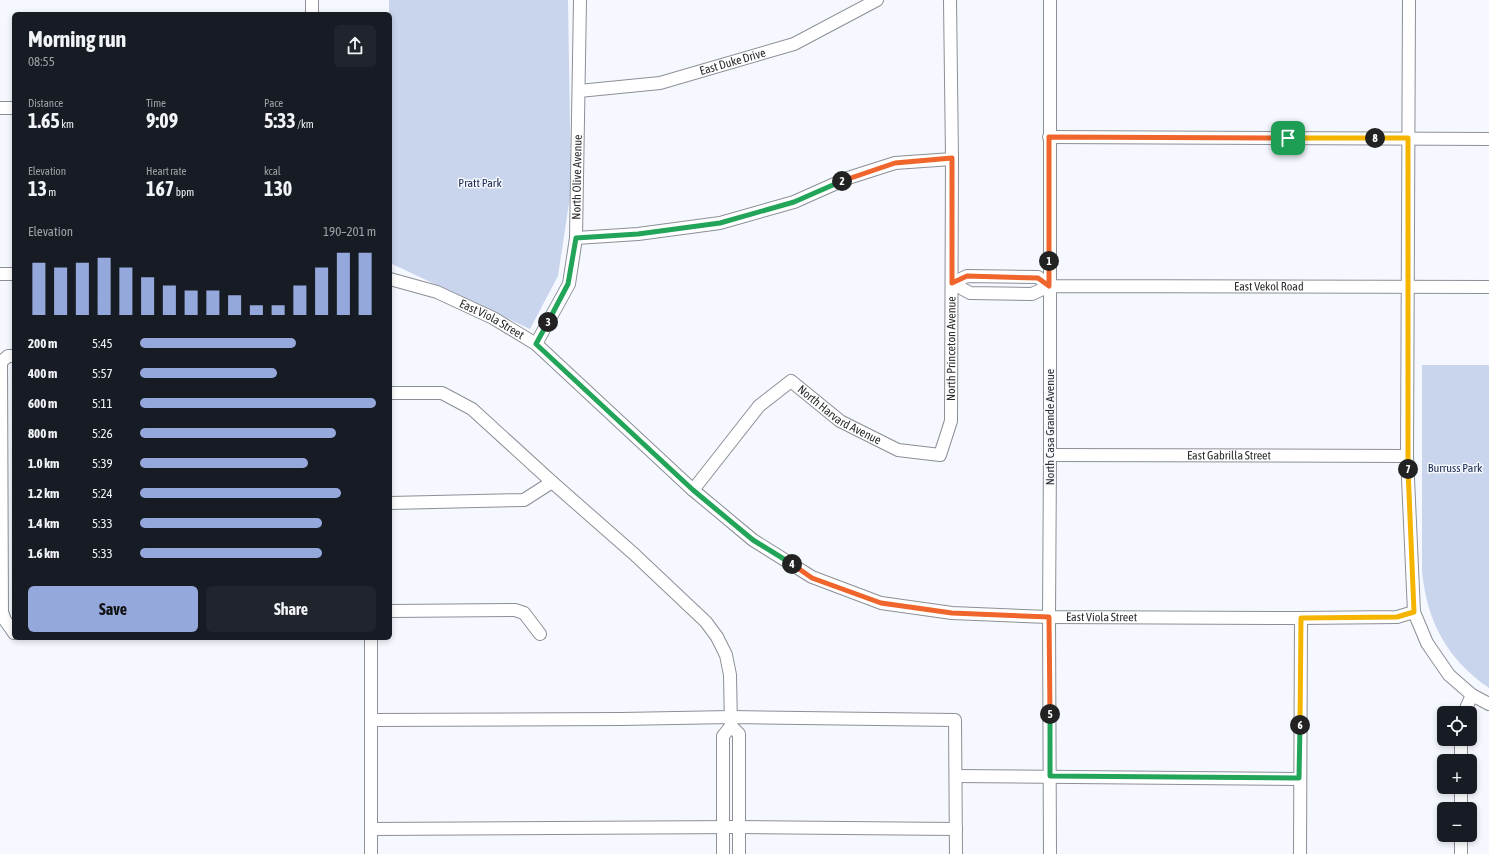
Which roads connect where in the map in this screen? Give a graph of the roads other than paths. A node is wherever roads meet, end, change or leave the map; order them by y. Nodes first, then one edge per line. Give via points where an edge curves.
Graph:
1 (312, 0) edge
2 (580, 0) edge
3 (877, 0) edge
4 (950, 0) edge
5 (1050, 0) edge
6 (1409, 0) edge
7 (312, 12) edge
8 (579, 91) junction
9 (0, 108) edge
10 (12, 108) edge
11 (1049, 137) junction
12 (1408, 138) junction
13 (1489, 140) edge
14 (952, 158) junction
15 (576, 238) junction
16 (0, 274) edge
17 (12, 274) edge
18 (392, 280) edge
19 (952, 283) junction
20 (1049, 286) junction
21 (1489, 287) edge
22 (1407, 288) junction
23 (536, 344) junction
24 (12, 356) edge
25 (392, 392) edge
26 (940, 454) joint
27 (1050, 455) junction
28 (1407, 456) junction
29 (552, 482) junction
30 (693, 490) junction
31 (392, 503) edge
32 (8, 543) edge
33 (392, 611) edge
34 (1414, 612) junction
35 (1049, 617) junction
36 (1301, 618) junction
37 (12, 630) edge
38 (540, 634) dead end
39 (371, 640) edge
40 (1472, 695) junction
41 (1489, 704) edge
42 (1467, 706) edge
43 (372, 720) junction
44 (731, 722) junction
45 (956, 776) junction
46 (1050, 776) junction
47 (1299, 778) junction
48 (723, 827) junction
49 (739, 827) junction
50 (371, 829) junction
51 (956, 829) junction
52 (1461, 842) edge
53 (371, 854) edge
54 (723, 854) edge
55 (739, 854) edge
56 (956, 854) edge
57 (1050, 854) edge
58 (1300, 854) edge
59 (1462, 854) edge

1 - 7 street
2 - 8 street, North Olive Avenue
3 - 8 street, East Duke Drive via 794,44 660,83
4 - 14 street, North Princeton Avenue
5 - 11 street, North Casa Grande Avenue
6 - 12 street
8 - 15 street, North Olive Avenue
9 - 10 street
11 - 12 street
11 - 20 street, North Casa Grande Avenue
12 - 13 street
12 - 22 street
14 - 15 street via 895,163 848,178 794,202 720,223 638,234
14 - 19 street, North Princeton Avenue
15 - 23 street, North Olive Avenue via 568,284
16 - 17 street
18 - 23 street, East Viola Street via 437,292 494,318
19 - 20 street, East Vekol Road via 967,276 1038,278
19 - 20 street, East Vekol Road via 970,293 1032,294
19 - 26 street, North Princeton Avenue via 950,421
20 - 22 street, East Vekol Road
20 - 27 street, North Casa Grande Avenue
21 - 22 street, East Vekol Road
22 - 28 street
23 - 30 street, East Viola Street
24 - 32 street via 1,362
25 - 29 street via 442,393 472,409
26 - 30 street, North Harvard Avenue via 898,450 840,421 791,381 759,406
27 - 28 street, East Gabrilla Street
27 - 35 street, North Casa Grande Avenue
28 - 34 street
29 - 31 street via 524,500
29 - 44 street via 706,622 726,655 730,675
30 - 35 street, East Viola Street via 753,540 812,578 881,603 952,613
32 - 37 street via 2,612
33 - 38 street via 515,610 524,613
34 - 36 street, East Viola Street via 1397,617
34 - 40 street via 1427,643 1449,675
35 - 36 street, East Viola Street
35 - 46 street, North Casa Grande Avenue
36 - 47 street
39 - 43 street
40 - 41 street
40 - 42 street
43 - 44 street
43 - 50 street
44 - 45 street via 955,720
44 - 48 street via 723,736
44 - 49 street via 739,734
45 - 46 street
45 - 51 street
46 - 47 street
46 - 57 street, North Casa Grande Avenue
47 - 58 street
48 - 49 street
48 - 50 street
48 - 54 street
49 - 51 street
49 - 55 street
50 - 53 street
51 - 56 street
52 - 59 street

